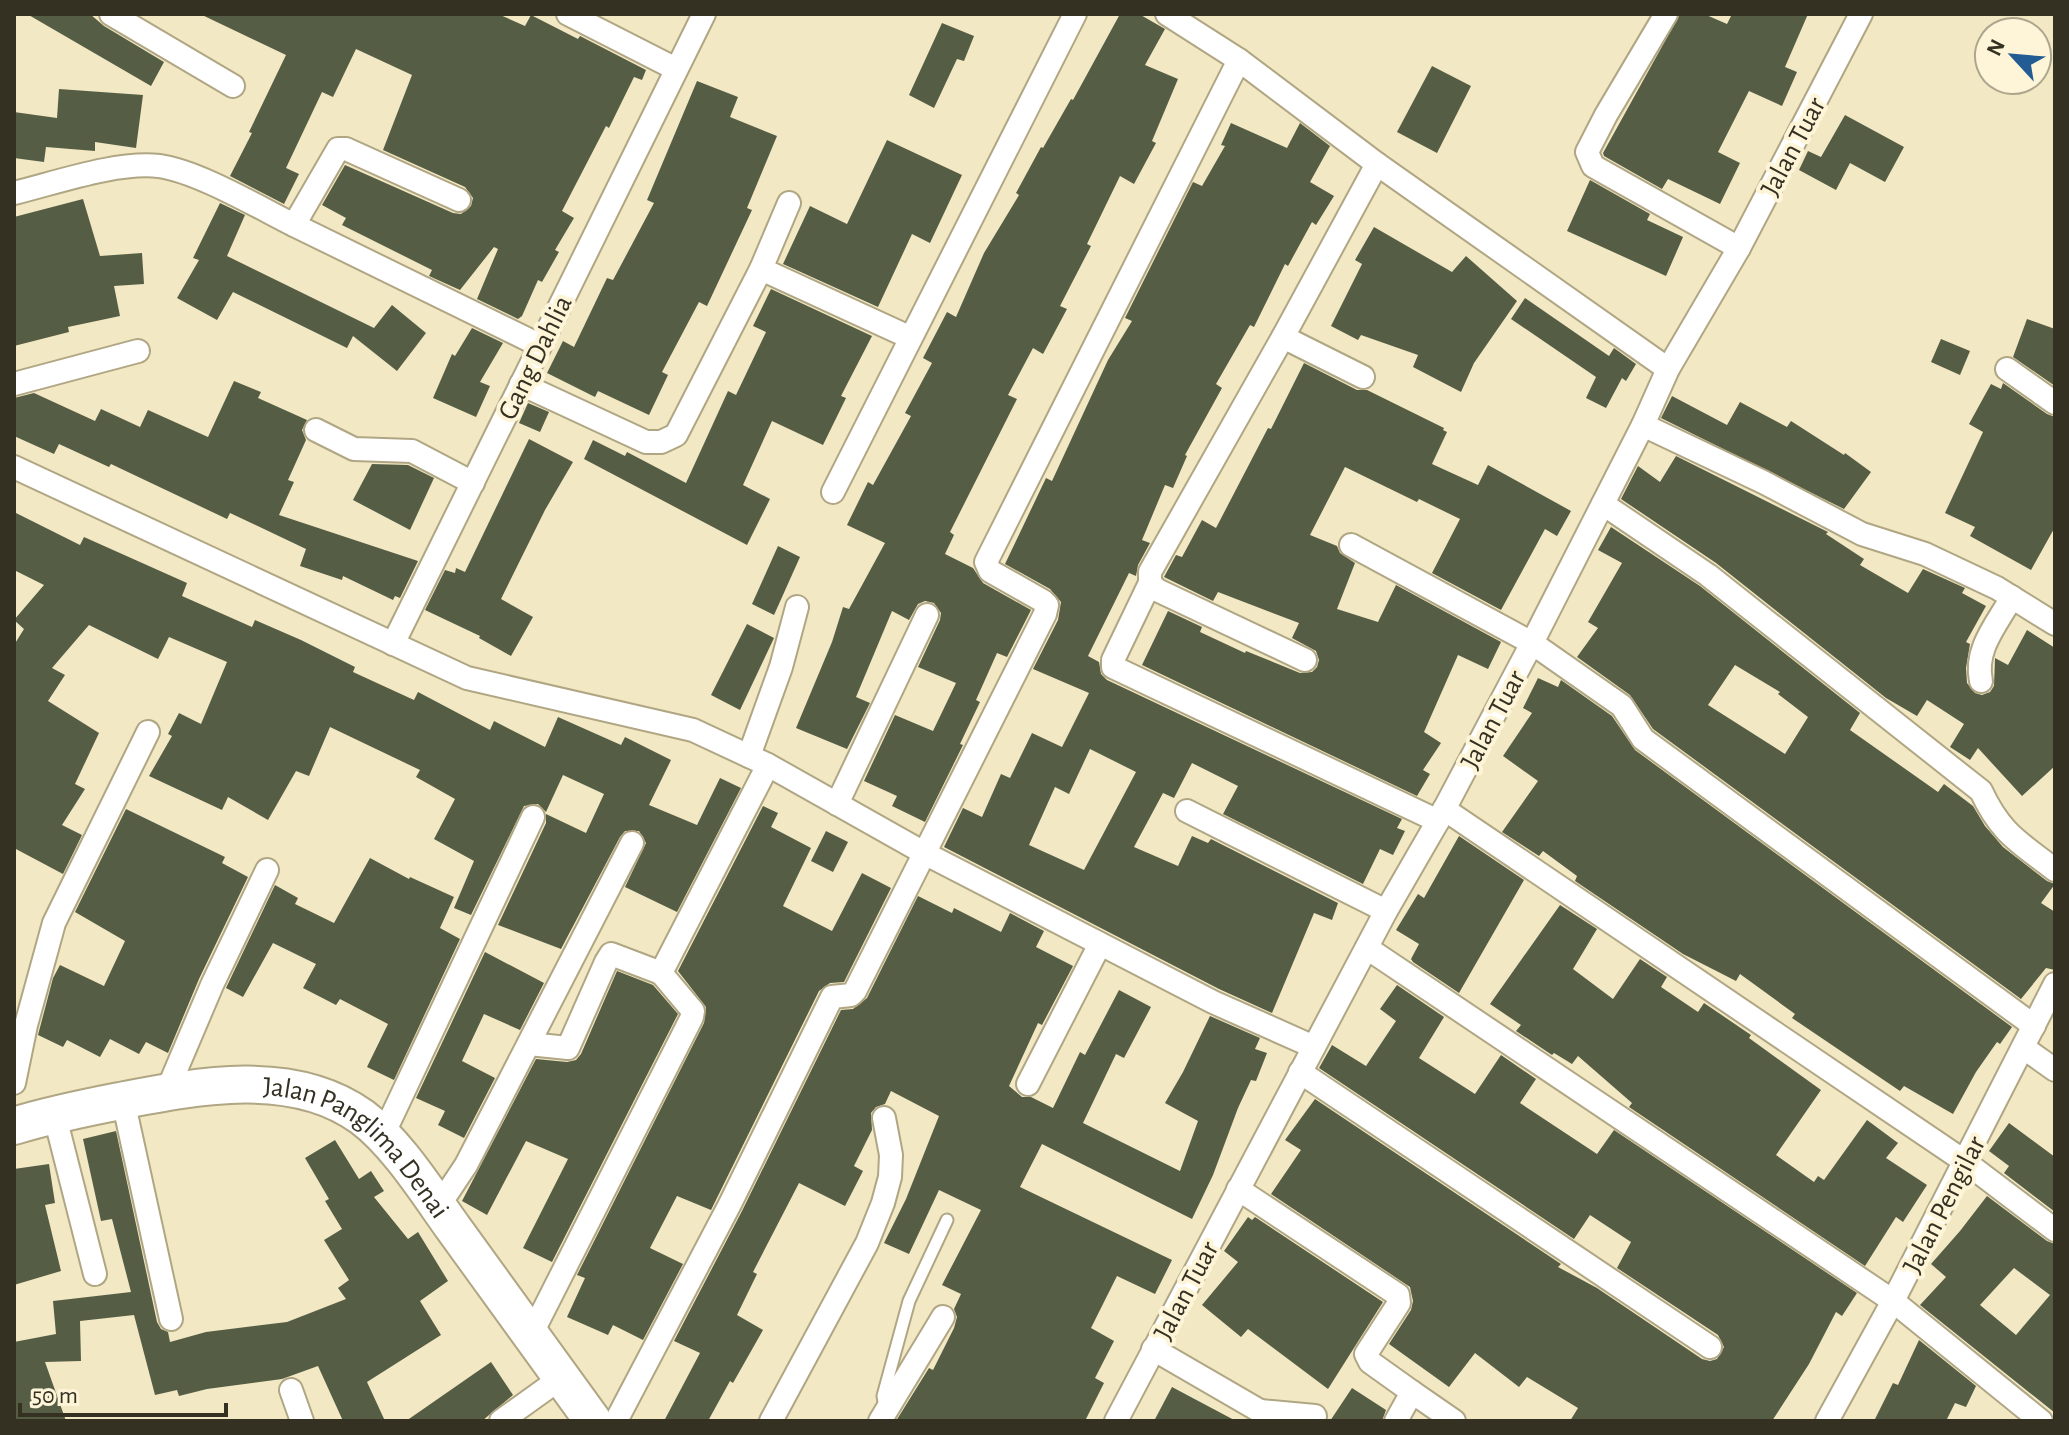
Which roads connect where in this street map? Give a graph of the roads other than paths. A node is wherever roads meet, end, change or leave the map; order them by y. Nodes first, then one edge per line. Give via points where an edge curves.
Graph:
1 (111, 14) edge
2 (568, 14) edge
3 (704, 14) edge
4 (1075, 14) edge
5 (1167, 14) edge
6 (1666, 14) edge
7 (1858, 15) edge
8 (1239, 60) junction
9 (676, 69) junction
10 (233, 86) dead end
11 (1377, 164) junction
12 (14, 193) edge
13 (459, 200) dead end
14 (789, 203) dead end
15 (294, 225) junction
16 (1739, 248) junction
17 (761, 269) junction
18 (909, 337) junction
19 (1283, 337) junction
20 (539, 345) junction
21 (138, 351) dead end
22 (1668, 369) junction
23 (2007, 369) dead end
24 (1363, 377) dead end
25 (14, 384) edge
26 (521, 384) junction
27 (2055, 403) edge
28 (1643, 425) junction
29 (316, 430) dead end
30 (14, 467) edge
31 (473, 483) junction
32 (833, 492) dead end
33 (1603, 504) junction
34 (1351, 545) dead end
35 (1150, 583) junction
36 (2012, 597) junction
37 (797, 607) dead end
38 (927, 615) dead end
39 (2055, 624) edge
40 (1532, 643) junction
41 (393, 644) junction
42 (1305, 660) dead end
43 (1981, 681) dead end
44 (148, 732) dead end
45 (758, 760) junction
46 (837, 804) junction
47 (1187, 811) dead end
48 (1441, 815) junction
49 (533, 817) dead end
50 (632, 843) dead end
51 (926, 854) junction
52 (267, 870) dead end
53 (2055, 870) edge
54 (1386, 911) junction
55 (1100, 944) junction
56 (1367, 948) junction
57 (661, 973) junction
58 (2055, 984) edge
59 (2034, 1026) junction
60 (529, 1044) junction
61 (1314, 1047) junction
62 (2024, 1048) junction
63 (2055, 1070) edge
64 (1300, 1072) junction
65 (14, 1083) edge
66 (1028, 1084) dead end
67 (167, 1091) junction
68 (123, 1100) junction
69 (54, 1113) junction
70 (884, 1118) dead end
71 (14, 1126) edge
72 (383, 1135) junction
73 (1964, 1161) junction
74 (1238, 1189) junction
75 (438, 1207) junction
76 (947, 1220) dead end
77 (2055, 1230) edge
78 (95, 1274) dead end
79 (1893, 1301) junction
80 (943, 1317) dead end
81 (171, 1319) dead end
82 (531, 1335) junction
83 (1710, 1347) dead end
84 (1153, 1349) junction
85 (561, 1378) junction
86 (291, 1390) dead end
87 (1412, 1392) junction
88 (883, 1416) edge
89 (1265, 1416) edge
90 (1315, 1416) dead end
91 (302, 1421) edge
92 (501, 1421) edge
93 (593, 1421) edge
94 (616, 1421) edge
95 (771, 1421) edge
96 (1116, 1421) edge
97 (1396, 1421) edge
98 (1454, 1421) edge
99 (1827, 1421) edge
100 (2041, 1421) edge

1 - 10 street
2 - 9 street
3 - 9 street, Gang Dahlia
4 - 18 street
5 - 8 street
6 - 16 street via 1587,152 1593,166
7 - 16 street, Jalan Tuar
8 - 11 street
8 - 51 street via 986,562 990,571 1047,605
9 - 20 street, Gang Dahlia
11 - 19 street
11 - 22 street
12 - 15 street via 127,166 160,166
13 - 15 street via 338,149
14 - 17 street
15 - 20 street
16 - 22 street, Jalan Tuar
17 - 18 street
17 - 26 street via 676,435 646,442
18 - 32 street
19 - 24 street
19 - 35 street via 1150,572
20 - 26 street, Gang Dahlia
21 - 25 street
22 - 28 street, Jalan Tuar
23 - 27 street
26 - 31 street, Gang Dahlia
28 - 33 street, Jalan Tuar
28 - 36 street via 1862,534 1925,554
29 - 31 street via 354,449 412,451
30 - 41 street
31 - 41 street, Gang Dahlia
33 - 40 street, Jalan Tuar
33 - 53 street via 1708,575 1981,791 2005,831
34 - 40 street
35 - 42 street
35 - 48 street via 1113,667
36 - 39 street
36 - 43 street via 1983,647
37 - 45 street
38 - 46 street
40 - 48 street, Jalan Tuar
40 - 59 street via 1622,706 1643,739
41 - 45 street via 467,678 693,730
44 - 65 street via 54,923
45 - 46 street
45 - 57 street
46 - 51 street
47 - 54 street
48 - 54 street, Jalan Tuar
48 - 73 street
49 - 72 street
50 - 60 street
51 - 55 street
51 - 94 street via 855,991 832,997
52 - 67 street
54 - 56 street, Jalan Tuar
55 - 61 street
55 - 66 street
56 - 61 street, Jalan Tuar
56 - 79 street
57 - 60 street via 611,954 568,1048
57 - 82 street via 693,1011 692,1017
58 - 59 street, Jalan Pengilar
59 - 62 street, Jalan Pengilar
60 - 75 street
61 - 64 street, Jalan Tuar
62 - 63 street
62 - 73 street, Jalan Pengilar
64 - 74 street, Jalan Tuar
64 - 83 street
67 - 68 main road, Jalan Panglima Denai
67 - 72 main road, Jalan Panglima Denai via 211,1085 278,1087 325,1098
68 - 69 main road, Jalan Panglima Denai
68 - 81 street
69 - 71 main road, Jalan Panglima Denai
69 - 78 street
70 - 95 street via 891,1155 883,1203 867,1243
72 - 75 main road, Jalan Panglima Denai
73 - 77 street
73 - 79 street, Jalan Pengilar
74 - 84 street, Jalan Tuar
74 - 87 street via 1398,1295 1399,1303 1366,1354
75 - 82 main road, Jalan Panglima Denai
76 - 88 lane via 909,1301 883,1396
79 - 99 street, Jalan Pengilar
79 - 100 street
80 - 88 street
82 - 85 main road, Jalan Panglima Denai
84 - 89 street
84 - 96 street, Jalan Tuar
85 - 92 street
85 - 93 main road, Jalan Panglima Denai
86 - 91 street
87 - 97 street
87 - 98 street
89 - 90 street

